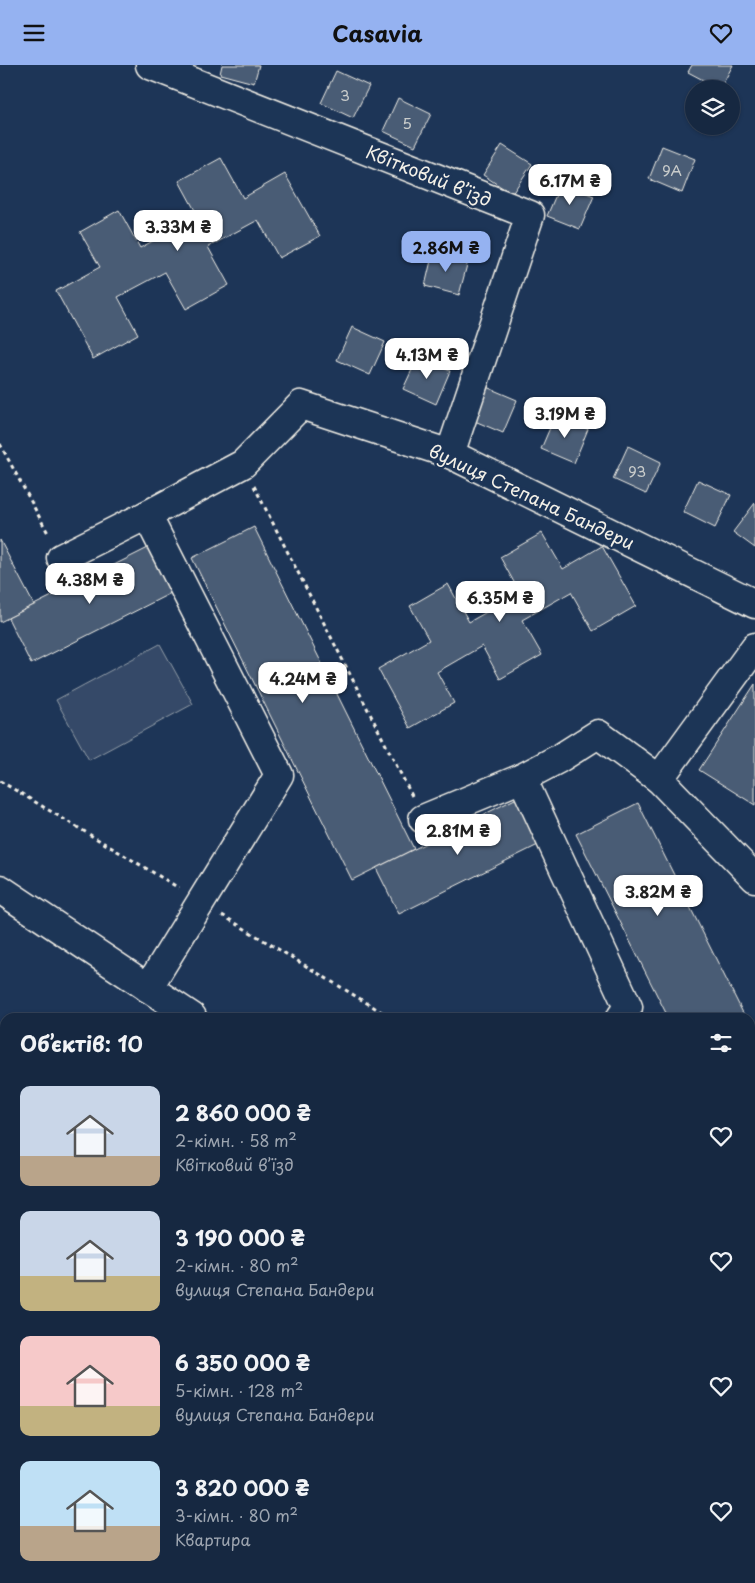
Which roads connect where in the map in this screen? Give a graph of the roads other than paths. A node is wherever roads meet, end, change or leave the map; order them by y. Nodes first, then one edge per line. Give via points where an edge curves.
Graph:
1 (150, 65) edge
2 (450, 454) junction
3 (147, 515) junction
4 (61, 558) road end
5 (755, 604) edge
6 (755, 647) edge
7 (522, 778) junction
8 (659, 779) junction
9 (424, 819) road end
10 (755, 878) edge
11 (0, 889) edge
12 (148, 988) junction
13 (186, 1013) edge
14 (624, 1013) edge

1 - 2 street, Квітковий в’їзд via 530,215
2 - 3 street, вулиця Степана Бандери via 302,405 243,464
2 - 5 street, вулиця Степана Бандери
3 - 4 street
3 - 12 street via 279,775
6 - 8 street
7 - 8 street via 598,733
7 - 9 street
7 - 14 street via 628,1007
8 - 10 street
11 - 12 street
12 - 13 street

